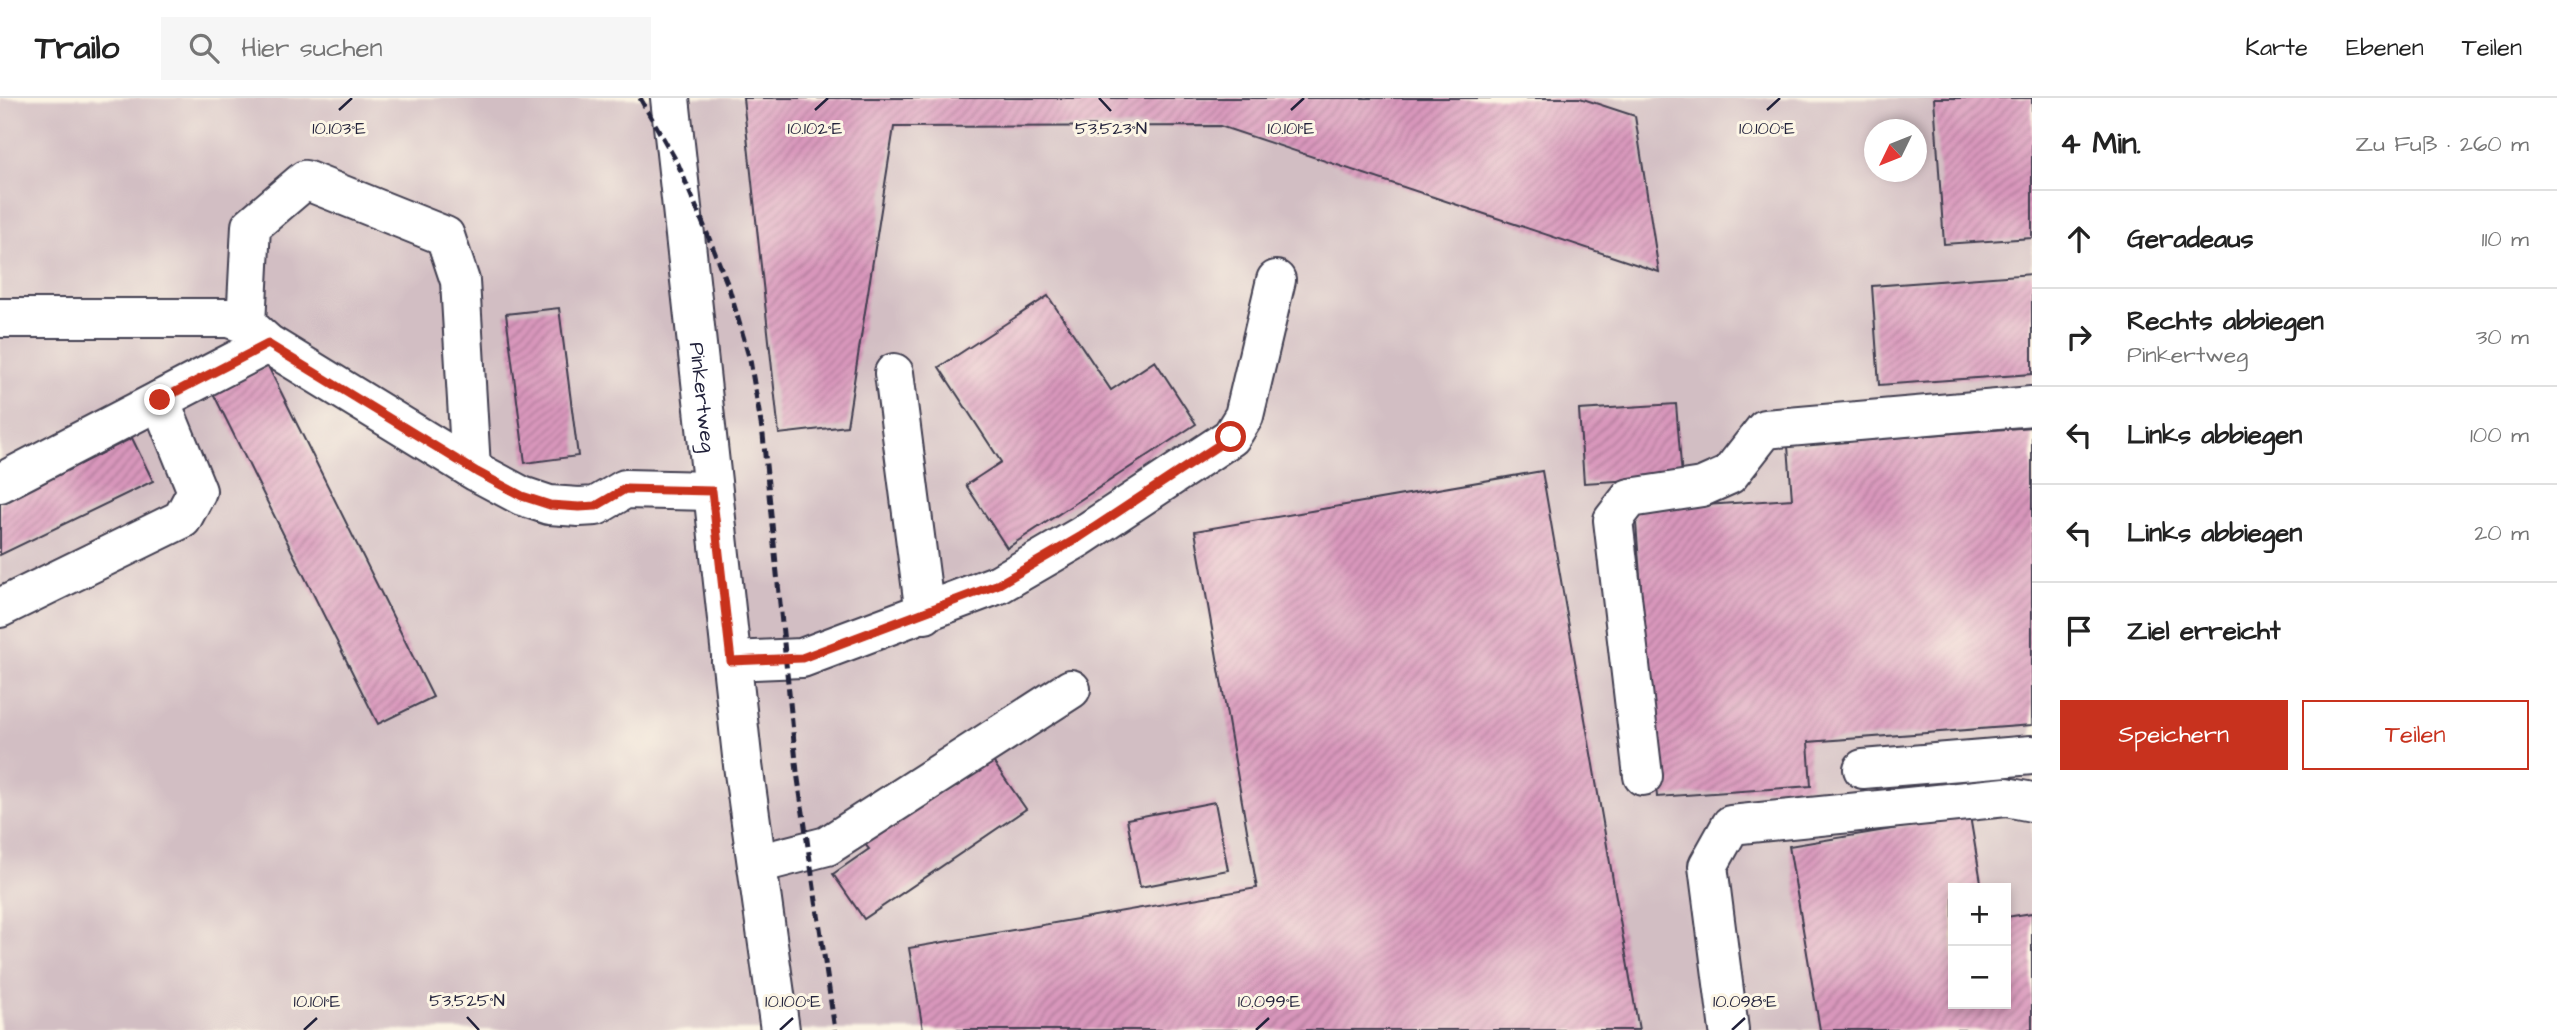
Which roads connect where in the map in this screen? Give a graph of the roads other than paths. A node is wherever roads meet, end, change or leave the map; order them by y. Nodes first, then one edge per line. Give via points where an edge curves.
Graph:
1 (670, 98) edge
2 (1276, 280) dead end
3 (0, 318) edge
4 (257, 334) junction
5 (894, 373) dead end
6 (160, 400) junction
7 (2032, 406) edge
8 (471, 468) junction
9 (0, 483) edge
10 (712, 491) junction
11 (0, 608) edge
12 (925, 614) junction
13 (731, 661) junction
14 (1070, 689) dead end
15 (2032, 755) edge
16 (1863, 769) dead end
17 (1643, 776) dead end
18 (2032, 802) edge
19 (757, 864) junction
20 (780, 1030) edge
21 (1729, 1030) edge

1 - 10 street, Pinkertweg
2 - 12 street via 1244,416 1231,437 1010,578
3 - 4 street via 211,318
4 - 6 street
4 - 8 street
4 - 8 street via 251,226 305,180 445,236 460,281
5 - 12 street
6 - 9 street
6 - 11 street via 197,491 182,519
7 - 17 street via 1765,429 1729,475 1702,487 1630,498 1621,506 1613,520
8 - 10 street via 522,496 550,505 596,506 625,489
10 - 13 street, Pinkertweg
12 - 13 street via 802,658
13 - 19 street, Pinkertweg
14 - 19 street via 827,846
15 - 16 street
18 - 21 street via 2006,797 1731,825 1708,866
19 - 20 street, Pinkertweg

